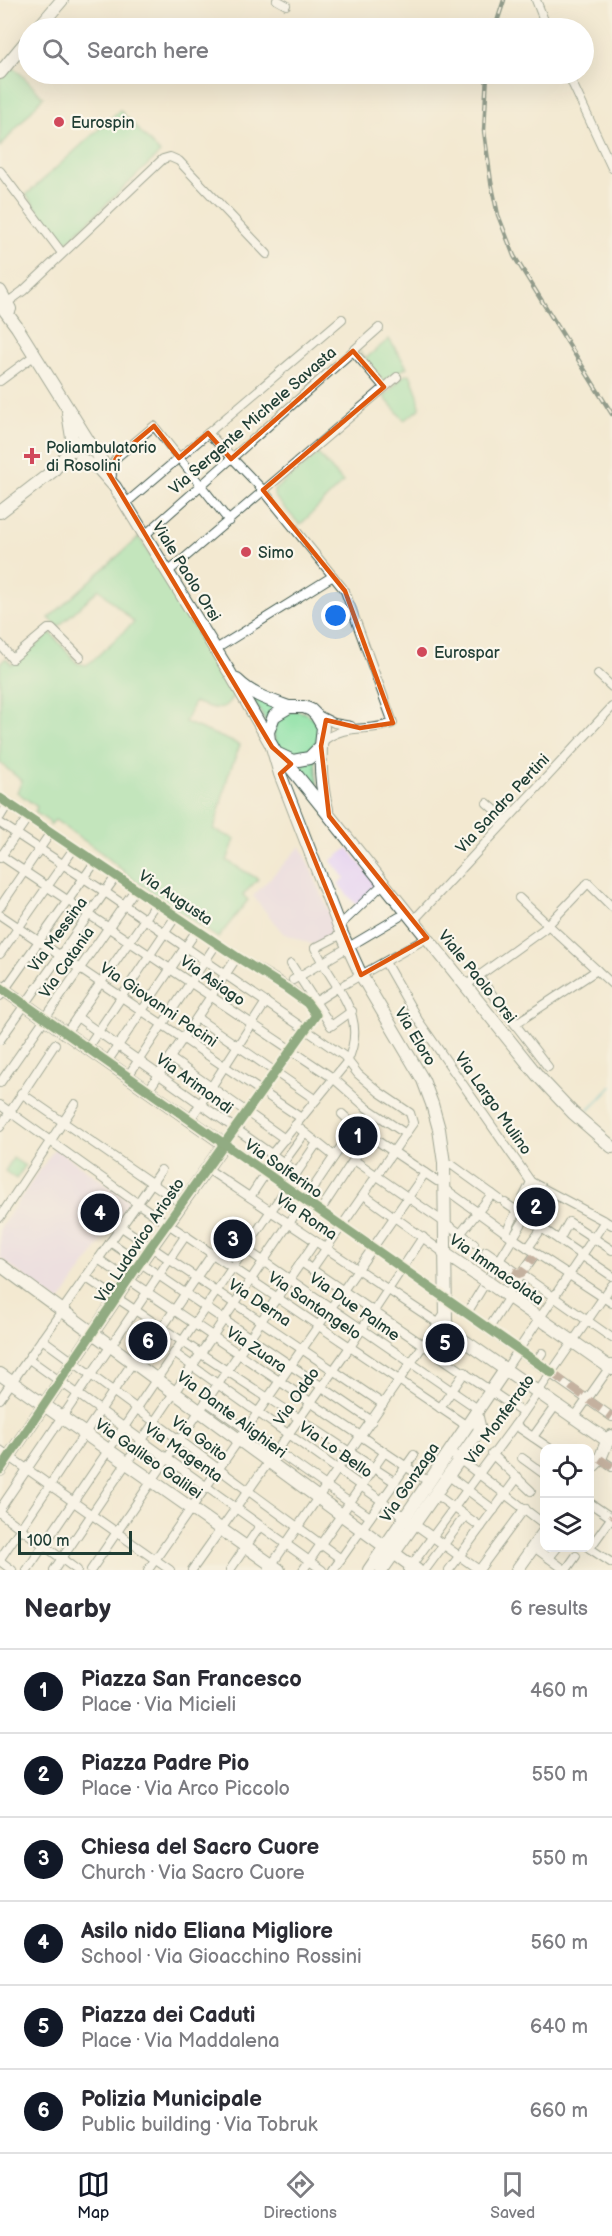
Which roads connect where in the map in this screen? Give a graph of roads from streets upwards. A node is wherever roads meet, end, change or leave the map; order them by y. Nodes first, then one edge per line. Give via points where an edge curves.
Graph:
1 (62, 0) edge
2 (277, 0) edge
3 (536, 0) edge
4 (286, 5) dead end
5 (47, 18) edge
6 (543, 18) edge
7 (18, 51) edge
8 (0, 73) edge
9 (573, 84) edge
10 (612, 168) edge
11 (0, 171) edge
12 (63, 254) junction
13 (267, 254) dead end
14 (0, 291) edge
15 (3, 304) edge
16 (342, 319) dead end
17 (379, 328) dead end
18 (353, 351) junction
19 (34, 355) junction
20 (397, 377) dead end
21 (0, 381) edge
22 (384, 387) junction
23 (63, 400) junction
24 (208, 434) junction
25 (80, 449) junction
26 (117, 457) junction
27 (179, 458) junction
28 (101, 459) junction
29 (231, 459) junction
30 (108, 471) junction
31 (200, 486) junction
32 (115, 487) junction
33 (263, 490) junction
34 (126, 503) junction
35 (0, 512) edge
36 (228, 521) junction
37 (145, 535) junction
38 (168, 572) junction
39 (333, 576) junction
40 (0, 644) edge
41 (216, 649) junction
42 (80, 657) dead end
43 (230, 673) junction
44 (598, 674) dead end
45 (612, 687) edge
46 (289, 706) junction
47 (612, 706) edge
48 (316, 715) junction
49 (360, 728) junction
50 (271, 743) junction
51 (322, 744) junction
52 (286, 764) junction
53 (0, 798) edge
54 (487, 803) dead end
55 (9, 804) junction
56 (329, 816) junction
57 (0, 817) edge
58 (28, 817) junction
59 (506, 820) junction
60 (0, 823) edge
61 (51, 832) junction
62 (16, 834) junction
63 (75, 847) junction
64 (39, 850) junction
65 (0, 856) edge
66 (96, 861) junction
67 (63, 865) junction
68 (26, 871) junction
69 (117, 875) junction
70 (84, 878) junction
71 (383, 884) junction
72 (47, 886) junction
73 (136, 888) junction
74 (105, 892) junction
75 (519, 898) dead end
76 (69, 901) junction
77 (156, 903) junction
78 (124, 906) junction
79 (0, 907) edge
80 (612, 907) edge
81 (90, 914) junction
82 (0, 915) edge
83 (177, 916) junction
84 (406, 919) junction
85 (145, 920) junction
86 (549, 925) junction
87 (109, 927) junction
88 (19, 928) junction
89 (197, 930) junction
90 (340, 930) junction
91 (166, 934) junction
92 (427, 939) junction
93 (40, 941) junction
94 (129, 941) junction
95 (217, 943) junction
96 (186, 948) junction
97 (348, 948) junction
98 (0, 954) edge
99 (60, 955) junction
100 (151, 956) junction
101 (237, 957) junction
102 (206, 961) junction
103 (385, 962) junction
104 (291, 964) dead end
105 (322, 964) junction
106 (80, 969) junction
107 (172, 969) junction
108 (597, 970) junction
109 (226, 975) junction
110 (361, 975) junction
111 (478, 976) junction
112 (296, 979) junction
113 (100, 983) junction
114 (192, 983) junction
115 (612, 984) edge
116 (341, 986) junction
117 (465, 986) junction
118 (1, 991) edge
119 (123, 997) junction
120 (211, 997) junction
121 (266, 1002) junction
122 (315, 1002) junction
123 (25, 1004) junction
124 (143, 1011) junction
125 (352, 1011) junction
126 (77, 1017) junction
127 (45, 1018) junction
128 (197, 1018) junction
129 (163, 1024) junction
130 (252, 1024) junction
131 (515, 1024) junction
132 (98, 1031) junction
133 (306, 1031) junction
134 (66, 1033) junction
135 (183, 1039) junction
136 (0, 1040) edge
137 (55, 1044) dead end
138 (238, 1045) junction
139 (119, 1046) junction
140 (87, 1048) junction
141 (291, 1051) junction
142 (170, 1058) junction
143 (138, 1060) junction
144 (107, 1062) junction
145 (347, 1062) junction
146 (225, 1066) junction
147 (548, 1067) dead end
148 (276, 1071) junction
149 (158, 1075) junction
150 (128, 1076) junction
151 (333, 1078) junction
152 (0, 1083) edge
153 (211, 1087) junction
154 (148, 1091) junction
155 (262, 1091) junction
156 (21, 1093) junction
157 (316, 1100) junction
158 (75, 1104) dead end
159 (200, 1104) junction
160 (0, 1105) edge
161 (9, 1112) junction
162 (247, 1112) junction
163 (342, 1114) dead end
164 (190, 1120) junction
165 (298, 1121) junction
166 (63, 1122) junction
167 (355, 1126) junction
168 (0, 1127) edge
169 (235, 1130) junction
170 (305, 1133) junction
171 (406, 1134) junction
172 (370, 1135) junction
173 (285, 1139) junction
174 (52, 1141) junction
175 (317, 1143) junction
176 (224, 1144) junction
177 (612, 1147) edge
178 (394, 1151) junction
179 (334, 1156) junction
180 (276, 1159) junction
181 (354, 1160) junction
182 (444, 1163) junction
183 (206, 1168) junction
184 (161, 1170) dead end
185 (297, 1172) junction
186 (265, 1173) junction
187 (425, 1173) junction
188 (376, 1175) junction
189 (531, 1182) junction
190 (153, 1184) junction
191 (440, 1184) junction
192 (286, 1188) junction
193 (543, 1190) junction
194 (364, 1195) junction
195 (250, 1197) junction
196 (409, 1197) junction
197 (499, 1198) junction
198 (303, 1200) junction
199 (137, 1203) junction
200 (182, 1204) junction
201 (270, 1211) junction
202 (320, 1211) junction
203 (518, 1211) junction
204 (478, 1212) junction
205 (0, 1217) edge
206 (395, 1217) junction
207 (526, 1218) junction
208 (549, 1218) dead end
209 (444, 1221) junction
210 (168, 1222) junction
211 (608, 1223) edge
212 (288, 1224) junction
213 (120, 1226) junction
214 (342, 1226) junction
215 (542, 1228) junction
216 (461, 1233) junction
217 (186, 1235) junction
218 (510, 1235) junction
219 (423, 1237) junction
220 (594, 1237) junction
221 (559, 1240) junction
222 (110, 1242) junction
223 (315, 1242) junction
224 (474, 1243) dead end
225 (151, 1246) junction
226 (244, 1248) junction
227 (373, 1248) junction
228 (528, 1248) junction
229 (326, 1249) junction
230 (612, 1250) edge
231 (486, 1251) dead end
232 (444, 1252) junction
233 (213, 1253) junction
234 (534, 1256) dead end
235 (581, 1256) junction
236 (98, 1258) junction
237 (170, 1259) junction
238 (263, 1260) junction
239 (499, 1260) junction
240 (301, 1262) junction
241 (140, 1263) junction
242 (232, 1266) junction
243 (402, 1268) junction
244 (312, 1269) junction
245 (358, 1270) junction
246 (2, 1271) edge
247 (519, 1274) junction
248 (569, 1274) junction
249 (612, 1276) edge
250 (85, 1277) junction
251 (159, 1277) junction
252 (196, 1277) junction
253 (250, 1279) junction
254 (290, 1279) junction
255 (129, 1280) junction
256 (612, 1285) edge
257 (216, 1290) junction
258 (344, 1290) junction
259 (387, 1290) junction
260 (147, 1293) junction
261 (184, 1294) junction
262 (508, 1296) junction
263 (277, 1297) junction
264 (117, 1298) junction
265 (444, 1298) junction
266 (554, 1298) junction
267 (604, 1298) junction
268 (234, 1303) junction
269 (612, 1303) edge
270 (331, 1308) junction
271 (205, 1309) junction
272 (61, 1311) junction
273 (136, 1311) junction
274 (173, 1311) junction
275 (373, 1311) junction
276 (467, 1313) junction
277 (539, 1318) junction
278 (441, 1319) junction
279 (222, 1320) junction
280 (261, 1321) junction
281 (587, 1321) junction
282 (193, 1324) junction
283 (319, 1326) junction
284 (162, 1328) junction
285 (361, 1328) junction
286 (489, 1328) junction
287 (93, 1334) junction
288 (212, 1336) junction
289 (249, 1338) junction
290 (612, 1338) edge
291 (42, 1339) junction
292 (182, 1341) junction
293 (573, 1341) junction
294 (424, 1344) junction
295 (111, 1347) junction
296 (350, 1347) junction
297 (302, 1349) junction
298 (519, 1350) junction
299 (174, 1353) junction
300 (200, 1353) junction
301 (542, 1353) dead end
302 (238, 1354) junction
303 (29, 1359) junction
304 (73, 1361) junction
305 (133, 1362) junction
306 (410, 1362) junction
307 (536, 1362) junction
308 (192, 1365) junction
309 (291, 1366) junction
310 (611, 1367) edge
311 (333, 1370) junction
312 (505, 1370) junction
313 (227, 1371) junction
314 (465, 1372) junction
315 (552, 1372) junction
316 (0, 1374) edge
317 (91, 1375) junction
318 (156, 1378) junction
319 (399, 1380) junction
320 (12, 1382) junction
321 (60, 1382) junction
322 (279, 1383) junction
323 (218, 1384) junction
324 (321, 1387) junction
325 (491, 1390) junction
326 (114, 1391) junction
327 (452, 1391) junction
328 (175, 1392) junction
329 (538, 1392) junction
330 (78, 1395) junction
331 (268, 1398) junction
332 (0, 1399) edge
333 (587, 1399) junction
334 (310, 1403) junction
335 (44, 1404) junction
336 (383, 1404) junction
337 (203, 1406) junction
338 (558, 1406) junction
339 (135, 1408) junction
340 (440, 1408) junction
341 (100, 1411) junction
342 (477, 1411) junction
343 (258, 1412) junction
344 (523, 1413) junction
345 (63, 1417) junction
346 (612, 1417) edge
347 (299, 1418) junction
348 (574, 1418) junction
349 (372, 1421) junction
350 (153, 1422) junction
351 (515, 1425) junction
352 (467, 1426) junction
353 (123, 1427) junction
354 (85, 1433) junction
355 (288, 1434) junction
356 (243, 1435) junction
357 (360, 1437) junction
358 (533, 1437) junction
359 (608, 1438) edge
360 (141, 1440) junction
361 (179, 1441) junction
362 (542, 1444) edge
363 (108, 1450) junction
364 (276, 1450) junction
365 (350, 1452) junction
366 (5, 1453) edge
367 (384, 1453) junction
368 (492, 1454) junction
369 (414, 1455) dead end
370 (455, 1456) junction
371 (522, 1458) dead end
372 (167, 1459) junction
373 (600, 1459) junction
374 (268, 1461) junction
375 (126, 1463) junction
376 (594, 1465) edge
377 (405, 1467) junction
378 (612, 1467) edge
379 (374, 1468) junction
380 (27, 1469) junction
381 (338, 1469) junction
382 (0, 1470) edge
383 (218, 1470) junction
384 (540, 1471) edge
385 (478, 1472) junction
386 (449, 1476) junction
387 (519, 1477) junction
388 (152, 1481) junction
389 (395, 1482) junction
390 (429, 1482) junction
391 (51, 1485) junction
392 (207, 1486) junction
393 (327, 1486) junction
394 (362, 1486) junction
395 (466, 1488) junction
396 (248, 1491) junction
397 (531, 1491) dead end
398 (435, 1494) junction
399 (506, 1494) junction
400 (319, 1499) junction
401 (382, 1500) junction
402 (74, 1501) junction
403 (350, 1503) junction
404 (594, 1506) edge
405 (191, 1508) junction
406 (236, 1508) junction
407 (453, 1508) junction
408 (525, 1508) junction
409 (494, 1510) junction
410 (0, 1511) edge
411 (91, 1514) junction
412 (341, 1515) junction
413 (465, 1516) junction
414 (370, 1517) junction
415 (611, 1519) edge
416 (410, 1520) junction
417 (540, 1521) edge
418 (260, 1526) junction
419 (481, 1527) junction
420 (298, 1528) junction
421 (21, 1529) junction
422 (221, 1529) junction
423 (361, 1529) junction
424 (117, 1532) junction
425 (432, 1536) junction
426 (540, 1538) edge
427 (594, 1542) edge
428 (321, 1544) junction
429 (44, 1545) junction
430 (287, 1545) junction
431 (444, 1545) junction
432 (246, 1546) junction
433 (534, 1547) junction
434 (389, 1550) junction
435 (594, 1551) edge
436 (554, 1552) edge
437 (460, 1556) junction
438 (576, 1556) dead end
439 (62, 1558) junction
440 (549, 1558) junction
441 (341, 1559) junction
442 (0, 1560) edge
443 (155, 1560) junction
444 (309, 1561) junction
445 (612, 1563) edge
446 (273, 1568) edge
447 (412, 1569) edge
448 (12, 1570) edge
449 (27, 1570) edge
450 (54, 1570) edge
451 (76, 1570) edge
452 (91, 1570) edge
453 (148, 1570) edge
454 (170, 1570) edge
455 (192, 1570) edge
456 (230, 1570) edge
457 (303, 1570) edge
458 (322, 1570) edge
459 (333, 1570) edge
460 (369, 1570) edge
461 (382, 1570) edge
462 (425, 1570) edge
463 (449, 1570) edge
464 (479, 1570) edge
465 (517, 1570) edge
466 (565, 1570) edge

1 - 5 street
2 - 4 street
3 - 6 street
7 - 8 street
9 - 10 street
11 - 12 street
12 - 13 street via 163,159 170,157 179,161
12 - 15 street
14 - 15 street
15 - 19 street
16 - 24 street
17 - 18 street, Via Sergente Michele Savasta
18 - 22 street
18 - 29 street, Via Sergente Michele Savasta
19 - 21 street
19 - 23 street
20 - 22 street
22 - 33 street
23 - 25 street
23 - 25 street
24 - 27 street
24 - 29 street
25 - 28 street
25 - 32 street
25 - 35 street
26 - 27 street via 154,426
26 - 28 street
26 - 30 street
27 - 31 street
27 - 34 street
28 - 30 street
29 - 31 street, Via Sergente Michele Savasta
29 - 33 street
30 - 32 street
31 - 36 street
31 - 37 street, Via Sergente Michele Savasta
32 - 34 street, Viale Paolo Orsi
33 - 36 street
33 - 39 street
34 - 37 street, Viale Paolo Orsi
36 - 38 street
37 - 38 street, Viale Paolo Orsi
38 - 41 street, Viale Paolo Orsi
39 - 41 street
39 - 49 street via 345,591 393,723
40 - 42 street via 12,659 52,629
41 - 43 street, Viale Paolo Orsi
43 - 46 street via 249,691
43 - 50 street, Viale Paolo Orsi
44 - 45 street
46 - 48 street via 304,707
46 - 50 street via 274,716 268,732
47 - 59 street, Via Sandro Pertini
48 - 49 street
48 - 51 street via 323,727
49 - 51 street via 340,730
50 - 52 street
51 - 52 street via 309,758
51 - 56 street via 320,768
52 - 56 street, Viale Paolo Orsi
52 - 90 street, Via Eloro
53 - 55 street, Via Augusta
54 - 59 street
55 - 57 street
55 - 58 street, Via Augusta
56 - 71 street, Viale Paolo Orsi
58 - 61 street, Via Augusta
58 - 62 street
59 - 84 street, Via Sandro Pertini
60 - 62 street
61 - 63 street, Via Augusta
61 - 64 street
62 - 64 street
62 - 65 street
63 - 66 street, Via Augusta
63 - 67 street
64 - 67 street
64 - 68 street
65 - 68 street, Via Asiago
66 - 69 street, Via Augusta
66 - 70 street
67 - 70 street
67 - 72 street
68 - 72 street, Via Asiago
68 - 79 street
69 - 73 street, Via Augusta
69 - 74 street, Via Messina
70 - 74 street
70 - 76 street
71 - 84 street, Viale Paolo Orsi
71 - 90 street
72 - 76 street, Via Asiago
72 - 88 street
73 - 77 street, Via Augusta
73 - 78 street, Via Catania
74 - 78 street
74 - 81 street, Via Messina
75 - 86 street
76 - 81 street, Via Asiago
76 - 93 street
77 - 83 street, Via Augusta
77 - 85 street
78 - 85 street
78 - 87 street, Via Catania
80 - 86 street via 588,883
81 - 87 street, Via Asiago
81 - 99 street, Via Messina
82 - 88 street, Via Giovanni Pacini
83 - 89 street, Via Augusta
83 - 91 street
84 - 92 street, Viale Paolo Orsi
84 - 97 street, Via Sandro Pertini
85 - 91 street
85 - 94 street
86 - 108 street
86 - 111 street
87 - 94 street, Via Asiago
87 - 106 street, Via Catania
88 - 93 street, Via Giovanni Pacini
88 - 98 street
89 - 95 street, Via Augusta
89 - 96 street
90 - 97 street, Via Eloro
90 - 105 street via 315,948
91 - 96 street
91 - 100 street
92 - 103 street
92 - 117 street, Viale Paolo Orsi
93 - 99 street, Via Giovanni Pacini
93 - 118 street
94 - 100 street, Via Asiago
94 - 113 street
95 - 101 street, Via Augusta
95 - 102 street
96 - 102 street
96 - 107 street
97 - 105 street, Via Sandro Pertini
97 - 110 street, Via Eloro
99 - 106 street, Via Giovanni Pacini
99 - 123 street, Via Messina
100 - 107 street, Via Asiago
100 - 119 street
101 - 109 street
101 - 133 street, Via Augusta via 307,1003 316,1016
102 - 109 street
102 - 114 street
103 - 110 street
103 - 189 street, Via Largo Mulino via 418,1020
104 - 112 street
105 - 112 street, Via Sandro Pertini
105 - 116 street
106 - 113 street, Via Giovanni Pacini
106 - 127 street, Via Catania
107 - 114 street, Via Asiago
107 - 124 street
108 - 115 street
108 - 131 street
109 - 120 street
109 - 121 street
110 - 116 street
110 - 182 street, Via Eloro via 423,1080 439,1129
111 - 117 street
111 - 131 street
112 - 122 street
113 - 119 street, Via Giovanni Pacini
113 - 126 street
114 - 120 street, Via Asiago
114 - 129 street
116 - 122 street
116 - 125 street
117 - 177 street, Viale Paolo Orsi via 538,1076
118 - 123 street, Via Solferino
119 - 124 street, Via Giovanni Pacini
119 - 132 street
120 - 128 street
120 - 130 street, Via Asiago
121 - 130 street
121 - 133 street
122 - 125 street via 331,1026
123 - 127 street, Via Solferino
123 - 136 street, Via Messina
124 - 129 street, Via Giovanni Pacini
124 - 139 street
125 - 145 street via 354,1042
126 - 132 street, Via Arimondi
126 - 134 street
127 - 134 street, Via Solferino
127 - 152 street, Via Catania
128 - 135 street
128 - 138 street
129 - 135 street, Via Giovanni Pacini
129 - 143 street
130 - 138 street
130 - 141 street, Via Asiago
131 - 147 street
132 - 139 street, Via Arimondi
132 - 140 street
133 - 141 street, Via Ludovico Ariosto
133 - 145 street
134 - 140 street, Via Solferino
135 - 142 street
135 - 146 street, Via Giovanni Pacini
137 - 156 street
138 - 146 street
138 - 148 street
139 - 143 street, Via Arimondi
139 - 144 street
140 - 144 street, Via Solferino
141 - 148 street, Via Ludovico Ariosto
141 - 151 street, Via Asiago
142 - 149 street
142 - 153 street
143 - 149 street, Via Arimondi
143 - 150 street
144 - 150 street, Via Solferino
145 - 151 street
145 - 171 street via 379,1092 410,1113 413,1123
146 - 153 street
146 - 155 street, Via Giovanni Pacini
148 - 155 street, Via Ludovico Ariosto
148 - 157 street
149 - 154 street
149 - 159 street, Via Arimondi
150 - 154 street, Via Solferino
151 - 157 street
151 - 171 street, Via Asiago
153 - 159 street
153 - 162 street
154 - 164 street, Via Solferino
155 - 162 street, Via Ludovico Ariosto
155 - 165 street, Via Giovanni Pacini
156 - 161 street
156 - 166 street
157 - 165 street
158 - 166 street
159 - 164 street
159 - 169 street, Via Arimondi
160 - 161 street, Via Santangelo
161 - 168 street
161 - 174 street, Via Santangelo
162 - 169 street, Via Ludovico Ariosto
162 - 173 street
163 - 167 street
164 - 176 street, Via Solferino
165 - 170 street, Via Giovanni Pacini
165 - 173 street
166 - 174 street
166 - 190 street
167 - 172 street
167 - 179 street
169 - 176 street, Via Ludovico Ariosto
169 - 180 street, Via Arimondi
170 - 175 street, Via Giovanni Pacini
170 - 180 street
171 - 178 street
172 - 178 street
172 - 181 street
173 - 180 street
174 - 199 street, Via Santangelo
174 - 205 street
175 - 179 street, Via Giovanni Pacini
175 - 185 street
176 - 183 street, Via Ludovico Ariosto
176 - 186 street, Via Solferino
178 - 187 street
178 - 188 street
179 - 198 street
180 - 185 street, Via Arimondi
180 - 186 street
181 - 188 street
181 - 202 street
182 - 191 street, Via Eloro
182 - 197 street
183 - 195 street, Via Roma
183 - 200 street, Via Ludovico Ariosto
184 - 190 street
185 - 192 street
186 - 192 street, Via Solferino
186 - 195 street
187 - 191 street
187 - 196 street
188 - 194 street
188 - 196 street
189 - 193 street, Via Largo Mulino
189 - 203 street
190 - 199 street
190 - 200 street
191 - 204 street
191 - 209 street, Via Eloro
192 - 198 street, Via Solferino
192 - 201 street
193 - 207 street
193 - 211 street, Via Largo Mulino
194 - 206 street, Via Immacolata
194 - 214 street
195 - 201 street, Via Roma
196 - 206 street
196 - 209 street
197 - 203 street
197 - 204 street
198 - 202 street, Via Solferino
198 - 212 street
199 - 210 street, Via Santangelo
199 - 213 street
200 - 210 street, Via Ludovico Ariosto
201 - 212 street, Via Roma
201 - 226 street
202 - 214 street, Via Solferino
203 - 207 street
203 - 218 street
204 - 216 street
204 - 218 street
206 - 219 street, Via Immacolata
206 - 227 street
207 - 215 street
207 - 218 street
208 - 215 street
209 - 216 street
209 - 232 street, Via Eloro
210 - 217 street, Via Santangelo
210 - 225 street, Via Ludovico Ariosto
211 - 220 street
212 - 223 street, Via Roma
212 - 238 street
213 - 222 street
213 - 225 street, Via Derna
214 - 227 street, Via Solferino
214 - 229 street
215 - 221 street
215 - 228 street
216 - 224 street
217 - 233 street, Via Santangelo
217 - 237 street
218 - 228 street
218 - 239 street
219 - 232 street, Via Immacolata
219 - 243 street, Via Oddo
220 - 221 street via 569,1222
220 - 230 street
220 - 235 street
221 - 235 street
222 - 236 street
222 - 241 street
223 - 229 street, Via Roma
223 - 240 street
225 - 237 street, Via Derna
225 - 241 street, Via Ludovico Ariosto
226 - 238 street, Via Due Palme
226 - 242 street
227 - 243 street, Via Solferino
227 - 245 street
228 - 248 street
229 - 244 street
229 - 245 street, Via Roma
231 - 239 street
232 - 262 street, Via Immacolata
232 - 265 street, Via Eloro
233 - 242 street, Via Santangelo
233 - 252 street
234 - 247 street
235 - 248 street
235 - 249 street
236 - 250 street
236 - 255 street, Via Zuara
237 - 251 street
237 - 252 street, Via Derna
238 - 253 street
238 - 254 street, Via Due Palme
239 - 247 street
239 - 276 street
240 - 244 street
240 - 254 street
241 - 251 street
241 - 255 street, Via Ludovico Ariosto
242 - 253 street, Via Santangelo
242 - 257 street
243 - 259 street, Via Oddo
243 - 265 street, Via Solferino
244 - 258 street
245 - 258 street
245 - 259 street, Via Roma
246 - 272 street, Via Dante Alighieri
247 - 262 street
247 - 266 street
248 - 266 street
248 - 267 street
250 - 264 street
250 - 272 street
251 - 260 street
251 - 261 street
252 - 257 street, Via Derna
252 - 261 street
253 - 263 street, Via Santangelo
253 - 268 street
254 - 263 street
254 - 270 street, Via Due Palme
255 - 260 street, Via Zuara
255 - 264 street, Via Ludovico Ariosto
256 - 267 street, Via Monferrato
257 - 268 street, Via Derna
257 - 271 street
258 - 270 street
258 - 275 street
259 - 275 street, Via Oddo
259 - 278 street, Via Roma
260 - 273 street
260 - 274 street, Via Zuara
261 - 271 street
261 - 274 street
262 - 277 street, Via Immacolata via 521,1312
262 - 286 street
263 - 280 street
263 - 283 street, Via Santangelo
264 - 273 street
264 - 287 street, Via Ludovico Ariosto
265 - 276 street, Via Solferino
265 - 278 street, Via Eloro
266 - 277 street
266 - 281 street
267 - 269 street
267 - 281 street, Via Monferrato
268 - 279 street
268 - 280 street, Via Derna
270 - 283 street
270 - 285 street, Via Due Palme
271 - 279 street
271 - 282 street
272 - 287 street, Via Dante Alighieri
272 - 291 street
273 - 284 street
273 - 295 street
274 - 282 street, Via Zuara
274 - 284 street
275 - 285 street, Via Oddo
275 - 294 street
276 - 286 street, Via Solferino
277 - 293 street, Via Immacolata
277 - 298 street
278 - 294 street
278 - 312 street, Via Eloro via 450,1331
279 - 288 street
279 - 289 street
280 - 289 street
280 - 297 street, Via Derna
281 - 290 street
281 - 293 street, Via Monferrato
282 - 288 street, Via Zuara
282 - 292 street
283 - 296 street, Via Santangelo
283 - 297 street
284 - 292 street
285 - 296 street, Via Oddo
285 - 306 street, Via Due Palme
286 - 298 street, Via Solferino
287 - 295 street, Via Dante Alighieri
287 - 304 street, Via Ludovico Ariosto
288 - 300 street
288 - 302 street, Via Zuara
289 - 302 street
289 - 309 street
291 - 303 street
291 - 304 street, Via Goito
292 - 299 street
292 - 300 street
293 - 310 street, Via Immacolata
293 - 315 street, Via Monferrato
294 - 306 street
294 - 314 street
295 - 305 street, Via Dante Alighieri
295 - 317 street
296 - 311 street, Via Oddo
296 - 319 street, Via Santangelo
297 - 309 street
297 - 311 street, Via Derna
298 - 307 street, Via Solferino
298 - 312 street
299 - 308 street, Via Lo Bello
299 - 318 street
300 - 308 street
300 - 313 street
301 - 307 street
302 - 313 street
302 - 322 street, Via Zuara
303 - 320 street
303 - 321 street, Via Magenta
304 - 317 street, Via Goito
304 - 321 street, Via Ludovico Ariosto
305 - 318 street, Via Dante Alighieri
305 - 326 street
306 - 319 street
306 - 327 street, Via Due Palme
307 - 315 street, Via Solferino
308 - 323 street, Via Lo Bello
308 - 328 street
309 - 322 street
309 - 324 street
310 - 333 street
311 - 324 street, Via Oddo
311 - 336 street, Via Derna
312 - 325 street, Via Gonzaga
312 - 329 street
313 - 323 street
313 - 331 street
314 - 325 street
314 - 327 street
315 - 329 street, Via Monferrato
315 - 333 street, Via Solferino
316 - 320 street, Via Galileo Galilei
317 - 326 street, Via Goito
317 - 330 street
318 - 328 street, Via Dante Alighieri
318 - 339 street
319 - 336 street
319 - 340 street, Via Santangelo
320 - 332 street
320 - 335 street, Via Galileo Galilei
321 - 330 street, Via Magenta
321 - 335 street, Via Ludovico Ariosto
322 - 331 street
322 - 334 street, Via Zuara
323 - 337 street
323 - 343 street, Via Lo Bello
324 - 334 street, Via Oddo
324 - 349 street
325 - 342 street, Via Gonzaga
325 - 344 street
326 - 339 street, Via Goito
326 - 341 street
327 - 340 street
327 - 342 street, Via Due Palme
328 - 337 street, Via Dante Alighieri
328 - 350 street
329 - 338 street
329 - 344 street, Via Monferrato
330 - 341 street, Via Magenta
330 - 345 street
331 - 343 street
331 - 347 street
333 - 346 street, Via Solferino
333 - 348 street
334 - 347 street, Via Oddo
334 - 357 street, Via Zuara
335 - 345 street, Via Galileo Galilei
335 - 366 street, Via Ludovico Ariosto
336 - 349 street
337 - 356 street, Via Dante Alighieri
337 - 361 street
338 - 348 street
338 - 358 street
339 - 350 street, Via Goito
339 - 353 street
340 - 352 street, Via Santangelo
341 - 353 street, Via Magenta
341 - 354 street
342 - 352 street, Via Gonzaga
342 - 370 street, Via Gonzaga via 480,1430
343 - 355 street, Via Lo Bello
343 - 356 street
344 - 351 street, Via Monferrato
345 - 354 street, Via Galileo Galilei
345 - 380 street
347 - 355 street, Via Oddo
347 - 365 street
348 - 359 street
349 - 357 street
350 - 360 street
350 - 361 street, Via Goito
351 - 358 street
351 - 368 street, Via Monferrato
352 - 370 street, Via Gonzaga
353 - 360 street, Via Magenta
353 - 363 street
354 - 363 street, Via Galileo Galilei
354 - 391 street
355 - 364 street, Via Oddo
355 - 381 street, Via Lo Bello
356 - 364 street
356 - 374 street, Via Dante Alighieri
356 - 383 street
357 - 365 street
357 - 367 street, Via Zuara
358 - 362 street
359 - 373 street
360 - 372 street, Via Magenta
360 - 375 street
361 - 372 street
361 - 383 street, Via Goito
363 - 375 street, Via Galileo Galilei
363 - 402 street
364 - 374 street, Via Oddo
364 - 393 street
365 - 379 street
365 - 381 street
366 - 380 street
366 - 382 street, Via Ludovico Ariosto
367 - 377 street, Via Zuara
367 - 379 street
368 - 385 street, Via Monferrato
368 - 387 street
369 - 377 street
370 - 385 street
370 - 386 street, Via Gonzaga
370 - 390 street, Via Gonzaga
371 - 384 street
372 - 388 street
372 - 392 street, Via Magenta
373 - 376 street
373 - 378 street
374 - 396 street, Via Oddo
374 - 400 street, Via Dante Alighieri
375 - 388 street, Via Galileo Galilei
375 - 411 street
377 - 389 street
377 - 390 street, Via Zuara
379 - 389 street
379 - 394 street
380 - 391 street
380 - 410 street
381 - 393 street
381 - 394 street, Via Lo Bello
383 - 392 street
383 - 396 street, Via Goito
385 - 395 street, Via Monferrato
385 - 399 street
386 - 395 street
386 - 398 street, Via Gonzaga
387 - 397 street
387 - 399 street
388 - 405 street, Via Galileo Galilei
388 - 424 street
389 - 401 street
390 - 416 street, Via Gonzaga
391 - 402 street
391 - 421 street
392 - 405 street
392 - 406 street, Via Magenta
393 - 400 street
393 - 403 street
394 - 401 street, Via Lo Bello
394 - 403 street
395 - 407 street, Via Monferrato
395 - 409 street
396 - 406 street, Via Oddo
396 - 420 street, Via Goito
398 - 407 street
398 - 416 street, Via Gonzaga
399 - 408 street
399 - 409 street
400 - 412 street, Via Dante Alighieri
400 - 420 street
401 - 414 street
401 - 416 street, Via Lo Bello
402 - 411 street
402 - 429 street
403 - 412 street
403 - 414 street
404 - 415 street
405 - 422 street, Via Galileo Galilei
405 - 443 street
406 - 418 street, Via Magenta
406 - 422 street, Via Oddo
407 - 413 street
407 - 425 street, Via Monferrato
408 - 417 street
408 - 464 street
409 - 419 street
410 - 421 street
411 - 424 street
411 - 439 street
412 - 423 street, Via Dante Alighieri
412 - 428 street
413 - 419 street
413 - 431 street
414 - 423 street
415 - 427 street
416 - 425 street, Via Lo Bello
416 - 434 street, Via Gonzaga
418 - 430 street, Via Magenta
418 - 432 street
419 - 437 street
420 - 428 street, Via Goito
420 - 430 street
421 - 429 street
421 - 442 street
422 - 432 street, Via Galileo Galilei
422 - 455 street, Via Oddo
423 - 434 street, Via Dante Alighieri
423 - 441 street
424 - 443 street
424 - 452 street
425 - 431 street, Via Lo Bello
425 - 447 street, Via Monferrato
426 - 433 street
428 - 441 street, Via Goito
428 - 444 street
429 - 439 street
429 - 449 street
430 - 444 street, Via Magenta
430 - 446 street
431 - 437 street, Via Lo Bello
431 - 462 street
432 - 446 street, Via Galileo Galilei
432 - 456 street
433 - 440 street
433 - 465 street
434 - 447 street, Via Dante Alighieri
434 - 460 street, Via Gonzaga
434 - 461 street, Via Gonzaga
435 - 445 street
436 - 440 street
437 - 463 street
437 - 464 street, Via Lo Bello
438 - 466 street
439 - 450 street
439 - 451 street
440 - 466 street
441 - 459 street
442 - 448 street
443 - 453 street
443 - 454 street
444 - 457 street
444 - 458 street, Via Magenta

